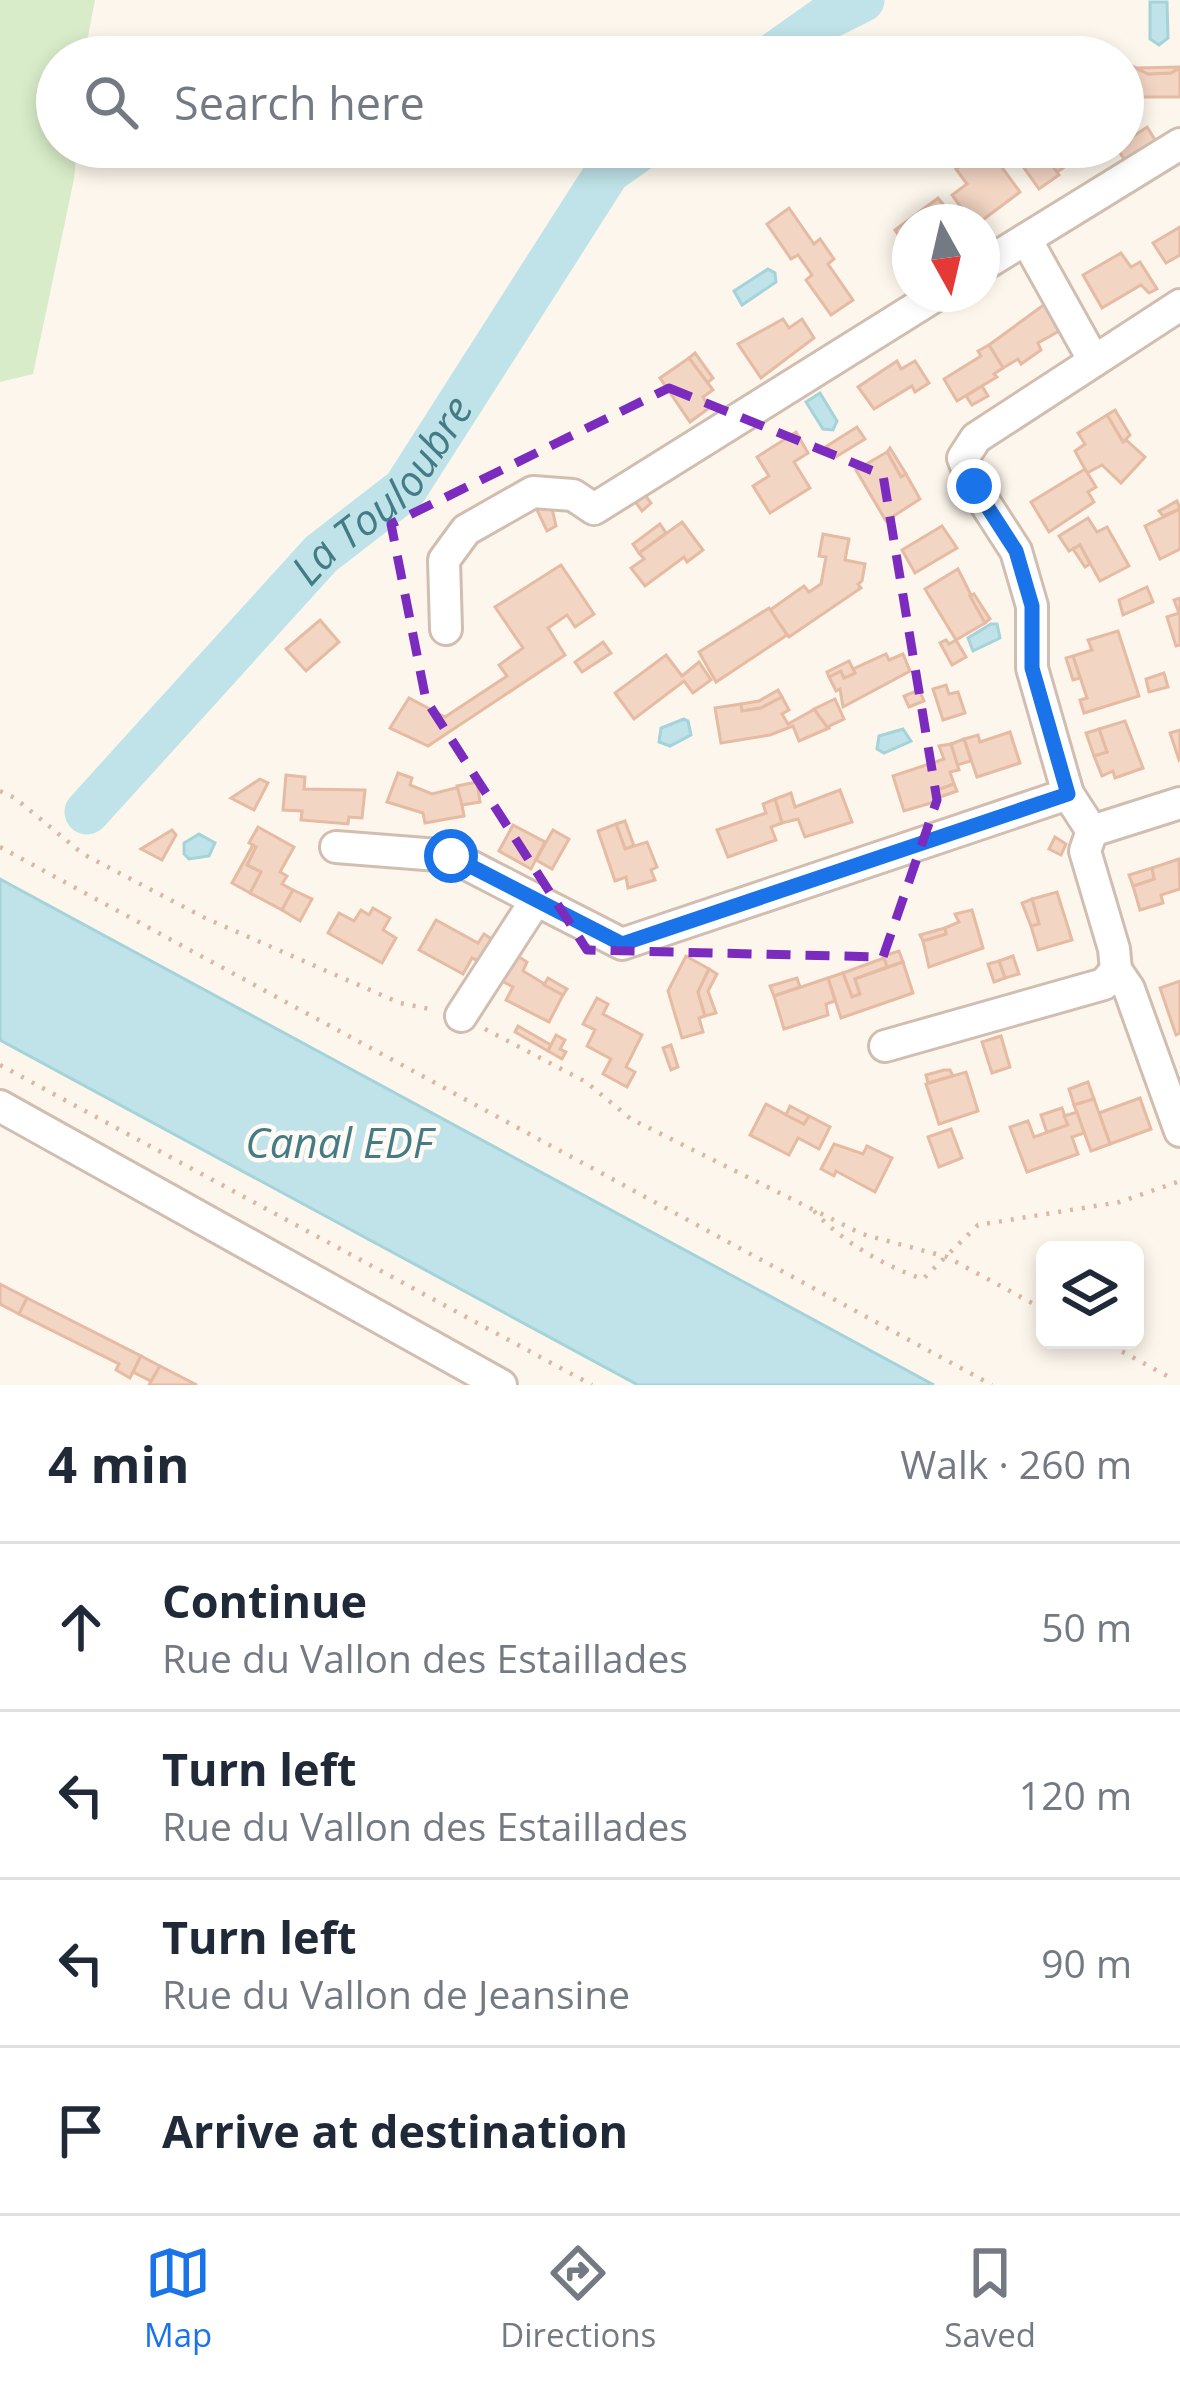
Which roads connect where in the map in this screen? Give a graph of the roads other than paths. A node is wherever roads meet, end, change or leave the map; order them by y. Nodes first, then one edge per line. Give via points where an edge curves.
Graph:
1 (1180, 144) edge
2 (1144, 166) edge
3 (1141, 168) edge
4 (1026, 239) junction
5 (1000, 255) edge
6 (1180, 305) edge
7 (909, 312) edge
8 (1094, 361) junction
9 (446, 629) dead end
10 (1068, 794) junction
11 (1180, 803) edge
12 (1092, 831) junction
13 (336, 848) dead end
14 (536, 900) junction
15 (1116, 970) junction
16 (460, 1016) road end
17 (885, 1046) dead end
18 (0, 1106) edge
19 (1180, 1131) edge
20 (501, 1385) edge

1 - 2 street
3 - 4 street
4 - 5 street
4 - 8 street
6 - 8 street
7 - 9 street via 594,509 573,495 533,492 466,530 444,560
8 - 10 street via 976,438 963,458 1016,551 1032,606 1032,668
10 - 12 street
10 - 14 street via 622,944
11 - 12 street
12 - 15 street via 1085,850
13 - 14 street via 451,856
14 - 16 street
15 - 17 street via 1104,984
15 - 19 street
18 - 20 street

